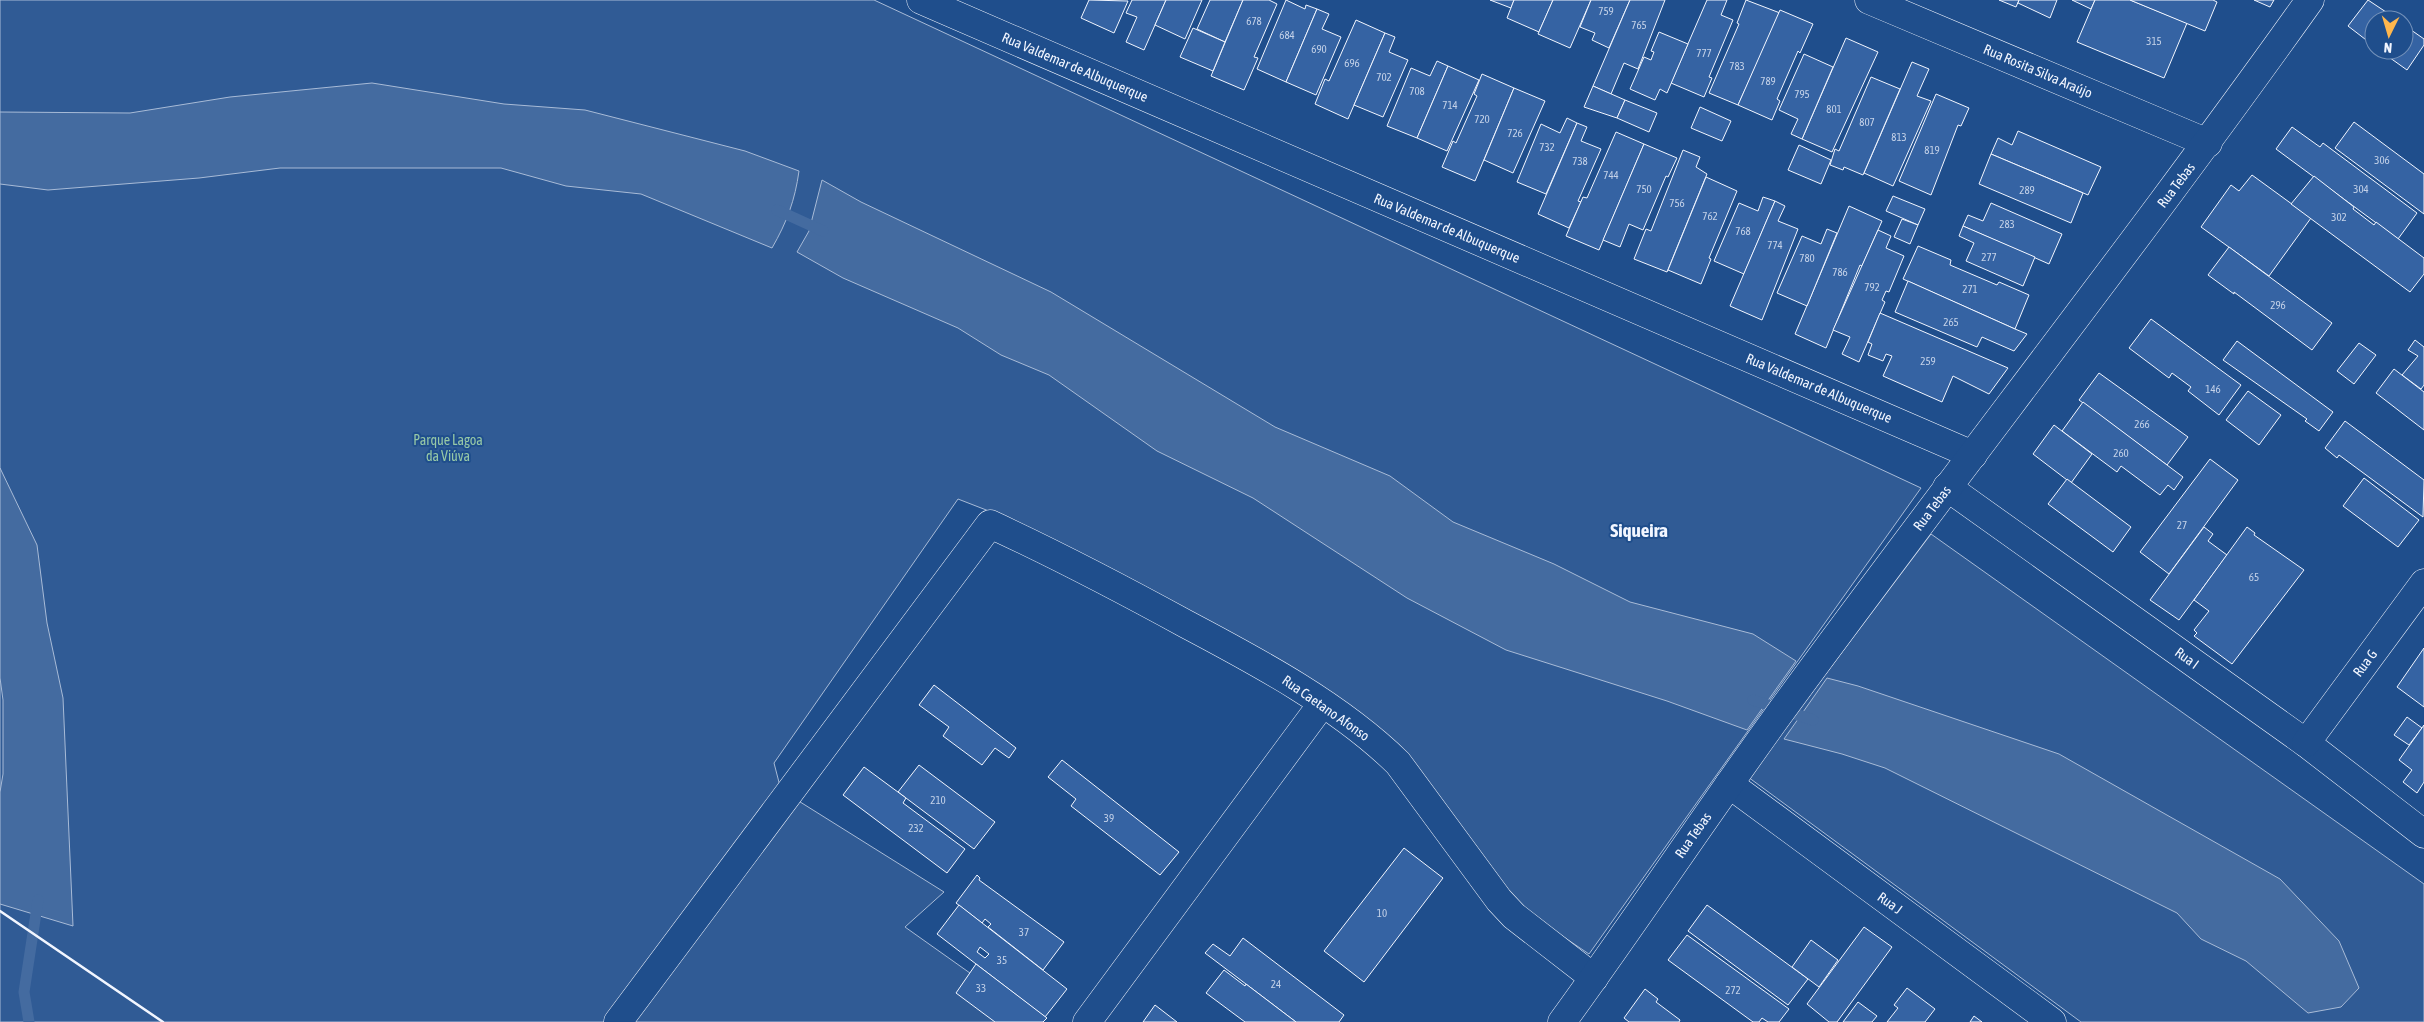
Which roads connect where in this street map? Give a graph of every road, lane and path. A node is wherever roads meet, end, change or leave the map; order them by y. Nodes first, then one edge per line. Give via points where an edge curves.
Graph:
1 (921, 0) edge
2 (1869, 0) edge
3 (2310, 0) edge
4 (2208, 143) junction
5 (1973, 455) junction
6 (1948, 487) junction
7 (2424, 584) edge
8 (1322, 704) junction
9 (2306, 743) junction
10 (1728, 784) junction
11 (2424, 834) edge
12 (1594, 978) junction
13 (618, 1022) edge
14 (1087, 1022) edge
15 (1562, 1022) edge
16 (2052, 1022) edge

1 - 5 street, Rua Valdemar de Albuquerque
2 - 4 street, Rua Rosita Silva Araújo
3 - 4 street, Rua Tebas
4 - 5 street, Rua Tebas
5 - 6 street, Rua Tebas
6 - 9 street, Rua I
6 - 10 street, Rua Tebas
7 - 9 street, Rua G
8 - 12 street, Rua Caetano Afonso via 1379,744 1398,763 1498,900
8 - 13 street, Rua Caetano Afonso via 1262,664 1061,557 990,524
8 - 14 street
9 - 11 street, Rua I
10 - 12 street, Rua Tebas
10 - 16 street, Rua J
12 - 15 street, Rua Tebas

